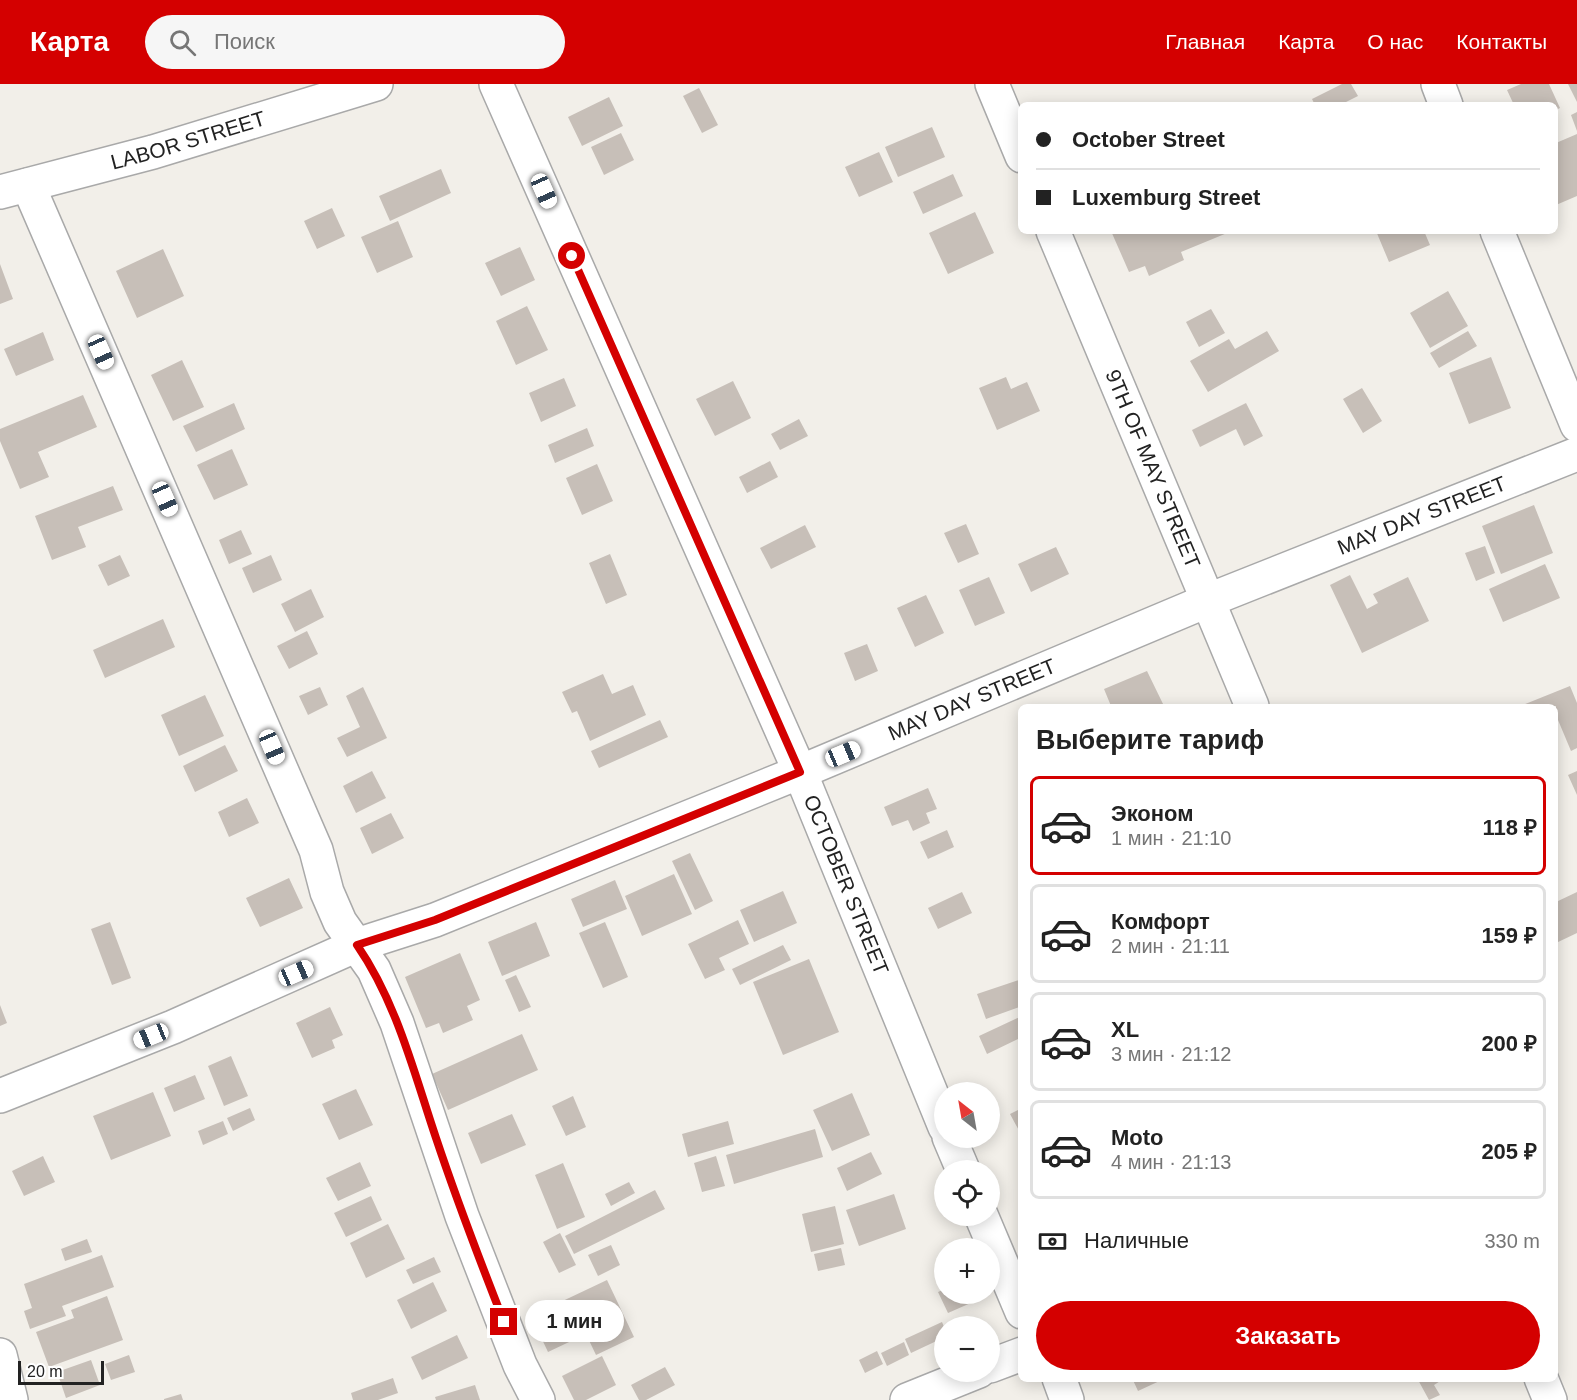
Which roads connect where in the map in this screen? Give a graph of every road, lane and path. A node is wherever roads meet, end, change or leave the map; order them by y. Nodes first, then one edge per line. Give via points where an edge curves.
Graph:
1 (376, 84) edge
2 (496, 84) edge
3 (992, 84) edge
4 (1438, 84) edge
5 (1445, 102) edge
6 (1018, 146) edge
7 (14, 189) edge
8 (1054, 234) edge
9 (1498, 234) edge
10 (1577, 425) edge
11 (1577, 454) edge
12 (1209, 600) junction
13 (1251, 704) edge
14 (800, 772) junction
15 (357, 945) junction
16 (0, 1096) edge
17 (934, 1100) edge
18 (986, 1226) edge
19 (1018, 1303) edge
20 (0, 1355) edge
21 (1018, 1356) edge
22 (1000, 1362) edge
23 (952, 1382) edge
24 (1060, 1382) edge
25 (1543, 1382) edge
26 (11, 1400) edge
27 (538, 1400) edge
28 (907, 1400) edge
29 (1067, 1400) edge
30 (1550, 1400) edge

1 - 7 street, LABOR STREET via 153,152
2 - 14 street, OCTOBER STREET
3 - 6 street
4 - 5 street
7 - 15 street via 316,850 340,922
8 - 12 street, 9TH OF MAY STREET
9 - 10 street
11 - 12 street, MAY DAY STREET
12 - 13 street, 9TH OF MAY STREET
12 - 14 street, MAY DAY STREET
14 - 15 street, MAY DAY STREET via 435,920
14 - 17 street, OCTOBER STREET
15 - 16 street, MAY DAY STREET via 173,1027
15 - 27 street via 374,970 398,1023 462,1216 520,1365
18 - 19 street
20 - 26 street
21 - 22 street
23 - 28 street
24 - 29 street
25 - 30 street

